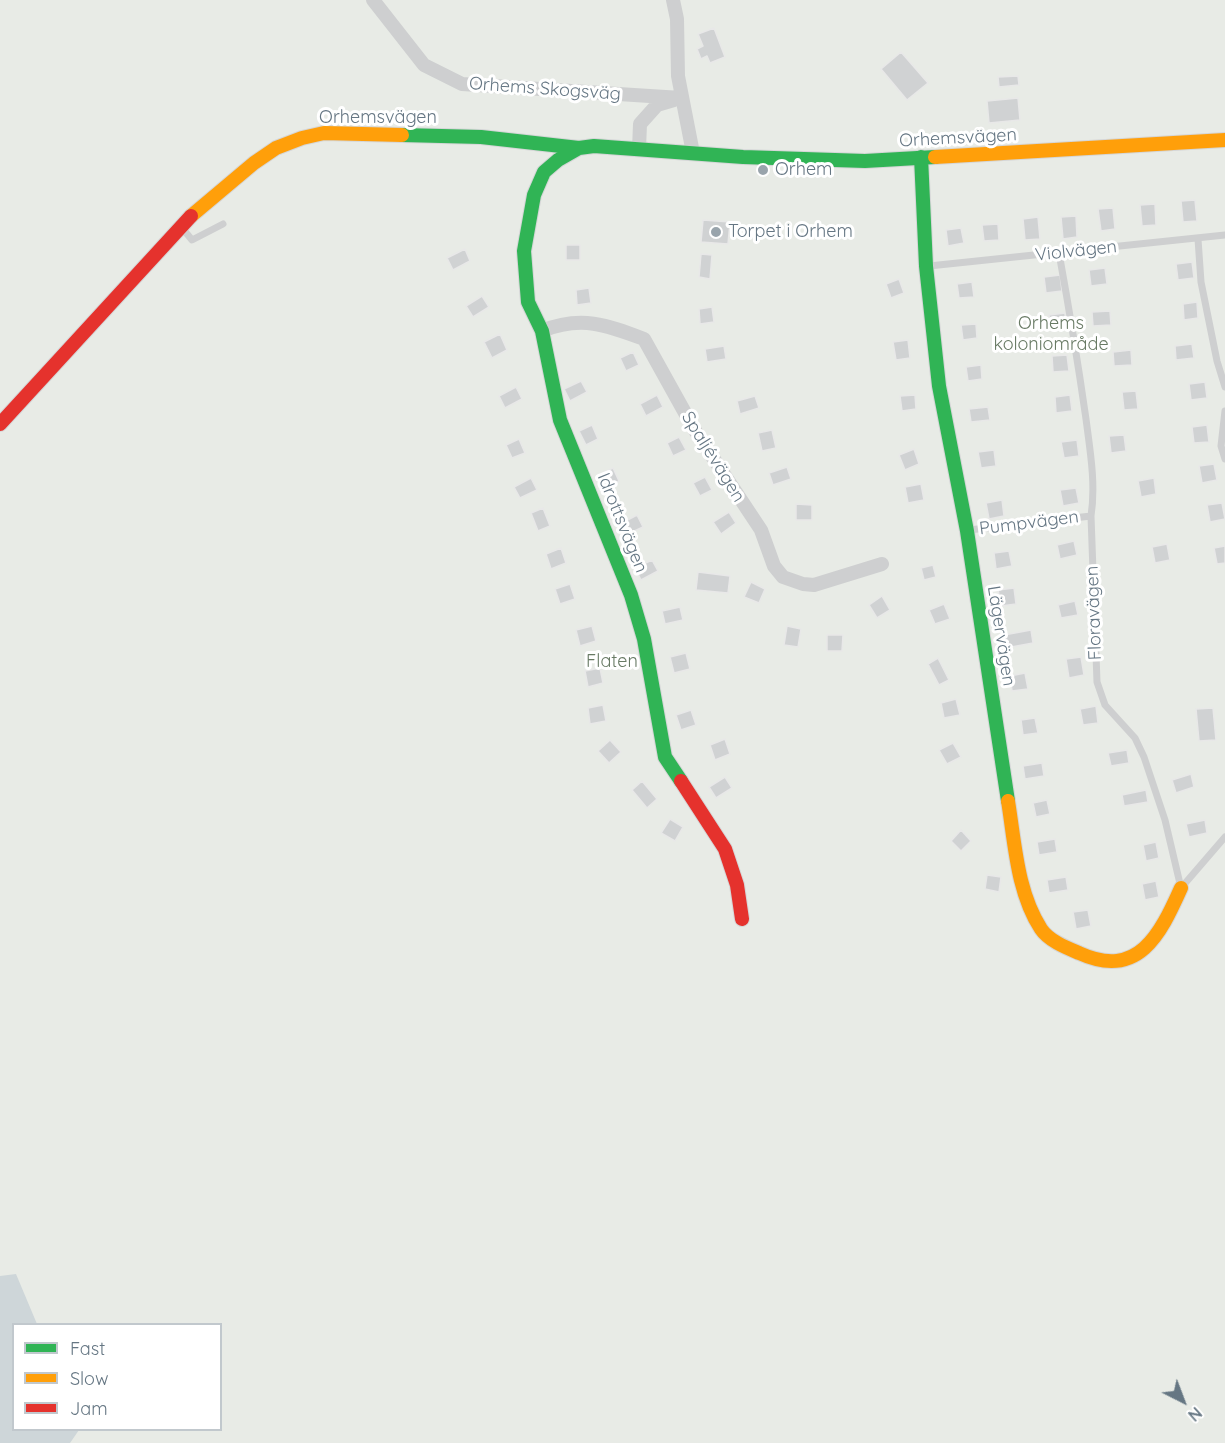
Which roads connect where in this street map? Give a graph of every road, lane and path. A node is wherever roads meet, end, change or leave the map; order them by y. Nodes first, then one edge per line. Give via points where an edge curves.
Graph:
1 (373, 0) edge
2 (673, 0) edge
3 (681, 98) junction
4 (1225, 140) edge
5 (579, 148) junction
6 (639, 149) junction
7 (693, 153) junction
8 (921, 157) junction
9 (223, 224) dead end
10 (181, 228) junction
11 (1225, 235) edge
12 (1198, 239) junction
13 (1059, 253) junction
14 (926, 266) junction
15 (542, 331) junction
16 (1225, 387) edge
17 (1225, 411) edge
18 (0, 424) edge
19 (1225, 459) edge
20 (1091, 516) junction
21 (967, 531) junction
22 (882, 564) dead end
23 (1225, 837) edge
24 (1181, 888) junction
25 (742, 919) dead end

1 - 3 street, Orhems Skogsväg via 423,64 462,84
2 - 3 street
3 - 6 street via 657,105 640,124
3 - 7 street
4 - 8 street, Orhemsvägen
5 - 6 street, Orhemsvägen
5 - 10 street, Orhemsvägen via 481,137 324,133 276,148
5 - 15 street, Idrottsvägen via 544,172 534,195 524,251 528,302
6 - 7 street, Orhemsvägen
7 - 8 street, Orhemsvägen via 866,161
8 - 14 street, Lägervägen
9 - 10 lane via 192,240
10 - 18 street, Orhemsvägen
11 - 12 lane, Violvägen
12 - 13 lane, Violvägen
12 - 16 lane via 1201,282
13 - 14 lane, Violvägen
13 - 20 lane, Floravägen via 1089,447
14 - 21 street, Lägervägen via 939,386
15 - 22 street, Spaljévägen via 558,325 597,324 645,339 694,429 761,530 774,566 783,577 814,585
15 - 25 street, Idrottsvägen via 560,420 631,595 644,639 665,757 725,849 737,885
17 - 19 lane via 1221,446
20 - 21 lane, Pumpvägen
20 - 24 lane, Floravägen via 1097,682 1105,705 1135,738 1144,757 1165,820
21 - 24 street, Lägervägen via 1021,883 1043,933 1081,955 1104,963 1126,962 1148,946 1165,924
23 - 24 lane

